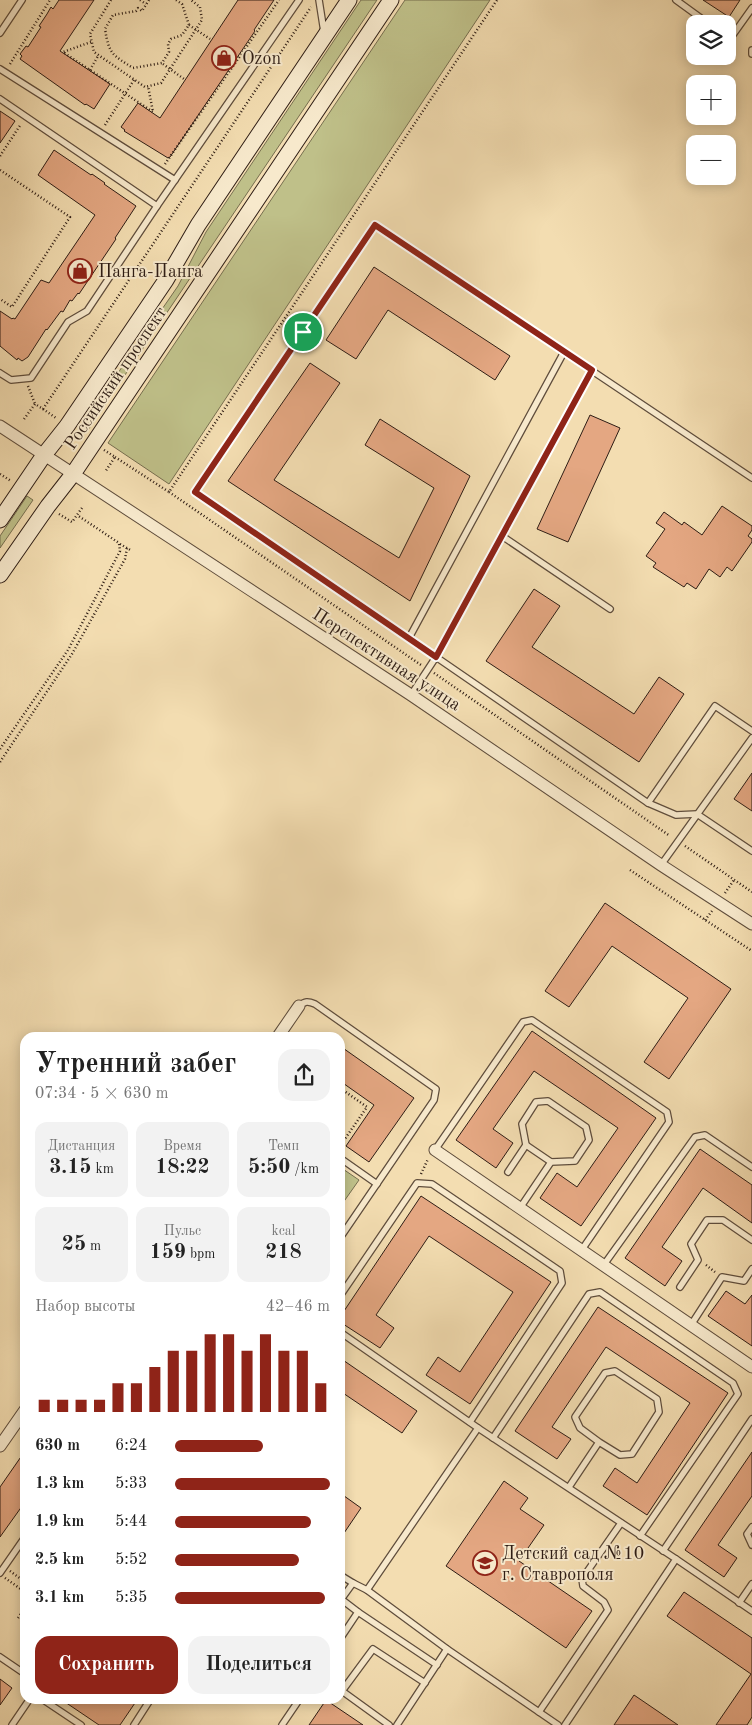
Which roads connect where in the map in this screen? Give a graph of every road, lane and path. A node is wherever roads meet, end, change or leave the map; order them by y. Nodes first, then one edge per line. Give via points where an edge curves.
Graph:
1 (22, 0) edge
2 (50, 0) edge
3 (111, 0) edge
4 (140, 0) edge
5 (149, 0) edge
6 (176, 0) edge
7 (184, 0) edge
8 (191, 0) edge
9 (279, 0) edge
10 (299, 0) edge
11 (318, 0) edge
12 (349, 0) edge
13 (391, 0) edge
14 (497, 0) edge
15 (676, 0) edge
16 (146, 4) junction
17 (182, 4) junction
18 (312, 6) dead end
19 (752, 8) edge
20 (697, 15) edge
21 (189, 25) junction
22 (736, 31) edge
23 (0, 33) edge
24 (325, 36) junction
25 (210, 39) dead end
26 (92, 42) junction
27 (752, 50) edge
28 (752, 54) edge
29 (99, 56) junction
30 (162, 64) junction
31 (2, 70) edge
32 (90, 70) junction
33 (184, 79) dead end
34 (134, 80) junction
35 (148, 86) junction
36 (126, 93) junction
37 (0, 99) edge
38 (26, 117) junction
39 (100, 133) junction
40 (0, 156) edge
41 (0, 170) edge
42 (160, 171) junction
43 (174, 180) junction
44 (157, 206) junction
45 (0, 300) edge
46 (564, 352) junction
47 (592, 370) junction
48 (0, 373) edge
49 (26, 379) junction
50 (35, 404) junction
51 (42, 409) junction
52 (56, 418) dead end
53 (24, 419) dead end
54 (0, 426) edge
55 (100, 447) dead end
56 (44, 455) junction
57 (115, 457) junction
58 (105, 472) dead end
59 (0, 474) edge
60 (73, 474) junction
61 (752, 478) edge
62 (12, 482) dead end
63 (169, 492) junction
64 (82, 508) dead end
65 (56, 511) dead end
66 (76, 515) junction
67 (0, 520) edge
68 (502, 536) junction
69 (119, 543) junction
70 (127, 548) junction
71 (132, 551) dead end
72 (0, 575) edge
73 (610, 609) dead end
74 (409, 638) junction
75 (436, 657) junction
76 (428, 669) junction
77 (411, 695) junction
78 (752, 732) edge
79 (752, 738) edge
80 (0, 749) edge
81 (0, 762) edge
82 (648, 803) junction
83 (697, 814) junction
84 (678, 841) junction
85 (752, 851) edge
86 (661, 865) junction
87 (630, 870) dead end
88 (752, 892) edge
89 (752, 924) edge
90 (752, 951) edge
91 (299, 1006) joint
92 (282, 1032) edge
93 (345, 1092) edge
94 (345, 1139) edge
95 (526, 1145) junction
96 (435, 1150) junction
97 (345, 1162) edge
98 (551, 1162) junction
99 (752, 1168) edge
100 (508, 1172) dead end
101 (417, 1183) junction
102 (377, 1184) junction
103 (520, 1208) junction
104 (345, 1231) edge
105 (752, 1240) edge
106 (581, 1251) junction
107 (698, 1260) junction
108 (603, 1266) junction
109 (752, 1269) edge
110 (722, 1277) junction
111 (680, 1287) dead end
112 (345, 1289) edge
113 (691, 1325) junction
114 (345, 1335) edge
115 (752, 1367) edge
116 (20, 1417) edge
117 (752, 1419) edge
118 (470, 1422) junction
119 (478, 1428) junction
120 (494, 1438) junction
121 (599, 1442) junction
122 (0, 1446) edge
123 (569, 1487) junction
124 (622, 1523) junction
125 (752, 1527) edge
126 (640, 1536) junction
127 (20, 1544) edge
128 (752, 1545) edge
129 (663, 1551) junction
130 (676, 1560) junction
131 (4, 1567) junction
132 (0, 1574) edge
133 (20, 1578) edge
134 (345, 1578) edge
135 (354, 1583) junction
136 (752, 1584) edge
137 (20, 1588) edge
138 (367, 1590) junction
139 (345, 1594) edge
140 (739, 1602) junction
141 (345, 1603) edge
142 (752, 1611) edge
143 (358, 1612) junction
144 (20, 1615) edge
145 (18, 1618) dead end
146 (345, 1632) edge
147 (447, 1649) junction
148 (0, 1657) edge
149 (437, 1665) junction
150 (20, 1671) edge
151 (425, 1683) junction
152 (345, 1687) edge
153 (345, 1693) edge
154 (26, 1704) edge
155 (50, 1704) edge
156 (147, 1704) edge
157 (296, 1704) edge
158 (540, 1712) junction
159 (12, 1725) edge
160 (81, 1725) edge
161 (134, 1725) edge
162 (282, 1725) edge
163 (389, 1725) edge
164 (397, 1725) edge
165 (558, 1725) edge
166 (564, 1725) edge

1 - 23 lane
2 - 31 path
3 - 26 path via 90,34
4 - 16 path
5 - 16 path
6 - 17 path
7 - 17 path
8 - 35 path via 200,7 202,20 160,84
9 - 42 path
10 - 43 lane
11 - 24 lane
12 - 24 main road, Российский проспект
13 - 60 main road, Российский проспект
14 - 63 path
15 - 20 lane
16 - 30 path via 142,11 138,8 114,15 105,29 107,44 111,54 134,68
17 - 21 path
18 - 51 path
19 - 22 lane
21 - 25 path
21 - 30 path via 182,35 171,39 169,52
24 - 56 main road, Российский проспект via 198,225 161,288
26 - 29 path via 94,52
26 - 32 path via 63,52
27 - 28 lane
29 - 32 path
29 - 34 path
30 - 33 path
31 - 39 lane
32 - 36 path
34 - 35 path
34 - 36 path
35 - 36 path via 153,112
36 - 39 path
37 - 38 lane
38 - 40 path
38 - 44 lane
39 - 42 lane
41 - 45 path via 70,217 12,307
42 - 43 lane
43 - 44 lane
44 - 49 lane via 87,311 68,322 31,378
46 - 47 lane
46 - 74 lane
46 - 74 lane via 375,225 195,492
47 - 61 lane
47 - 68 lane
48 - 49 lane via 11,380
49 - 50 path
50 - 51 path
50 - 53 path
51 - 52 path
54 - 56 street, Перспективная улица
55 - 57 path
56 - 60 street, Перспективная улица
56 - 67 main road, Российский проспект
57 - 58 path
57 - 63 path
59 - 62 path
60 - 72 main road, Российский проспект
60 - 77 street, Перспективная улица
63 - 76 path
64 - 66 path
65 - 66 path via 72,522
66 - 69 path
68 - 73 lane
68 - 75 lane
69 - 70 path
69 - 80 path via 119,555 68,650
70 - 71 path
70 - 81 path via 125,559 72,654
74 - 75 lane
75 - 76 lane
75 - 82 lane
76 - 77 lane
76 - 84 path
77 - 86 street, Перспективная улица
78 - 82 lane via 715,706
79 - 83 lane
82 - 83 lane via 676,816
83 - 84 lane
83 - 85 lane
84 - 86 lane
84 - 88 path
86 - 89 street, Перспективная улица
87 - 90 path
91 - 92 street
91 - 102 lane via 308,1001 316,1004 436,1089 434,1100
93 - 94 path via 367,1107
95 - 98 lane
95 - 98 lane via 522,1124 536,1102 548,1101 586,1127 589,1140 575,1161
95 - 100 lane
96 - 101 path
96 - 103 street
96 - 106 lane via 523,1022 532,1020 667,1112 669,1122
97 - 102 lane
98 - 103 lane
99 - 108 lane via 705,1135 695,1137
101 - 112 lane
101 - 118 lane via 432,1184 560,1271 562,1283
102 - 104 lane
103 - 106 street
105 - 107 lane via 723,1220 707,1220 691,1244
106 - 108 street
107 - 110 path
107 - 111 lane
108 - 113 street
109 - 110 lane via 744,1281
110 - 113 lane
113 - 115 street
114 - 118 lane
116 - 122 street
117 - 129 lane
118 - 119 lane
119 - 120 lane
119 - 138 lane
120 - 123 lane
120 - 126 lane via 589,1294 600,1292 733,1383 738,1394
121 - 121 lane via 620,1455 632,1454 659,1412 657,1399 615,1371 604,1373 575,1417 580,1428
121 - 123 lane
123 - 124 lane
124 - 126 lane
124 - 158 lane via 582,1579 583,1586 604,1602 608,1610
125 - 128 lane via 747,1534
126 - 129 lane
127 - 131 lane
129 - 130 lane
130 - 140 lane
130 - 166 lane
131 - 132 lane
131 - 133 path
132 - 137 path
134 - 135 lane
135 - 138 lane
135 - 139 lane
136 - 140 lane
138 - 147 lane
140 - 142 lane
141 - 143 lane
143 - 146 lane
143 - 149 lane
144 - 145 path
147 - 149 lane
147 - 158 lane
148 - 150 lane
149 - 151 lane
151 - 152 lane via 373,1649
151 - 164 lane
153 - 163 lane
154 - 159 lane
155 - 160 lane
156 - 161 lane
157 - 162 lane
158 - 165 lane

